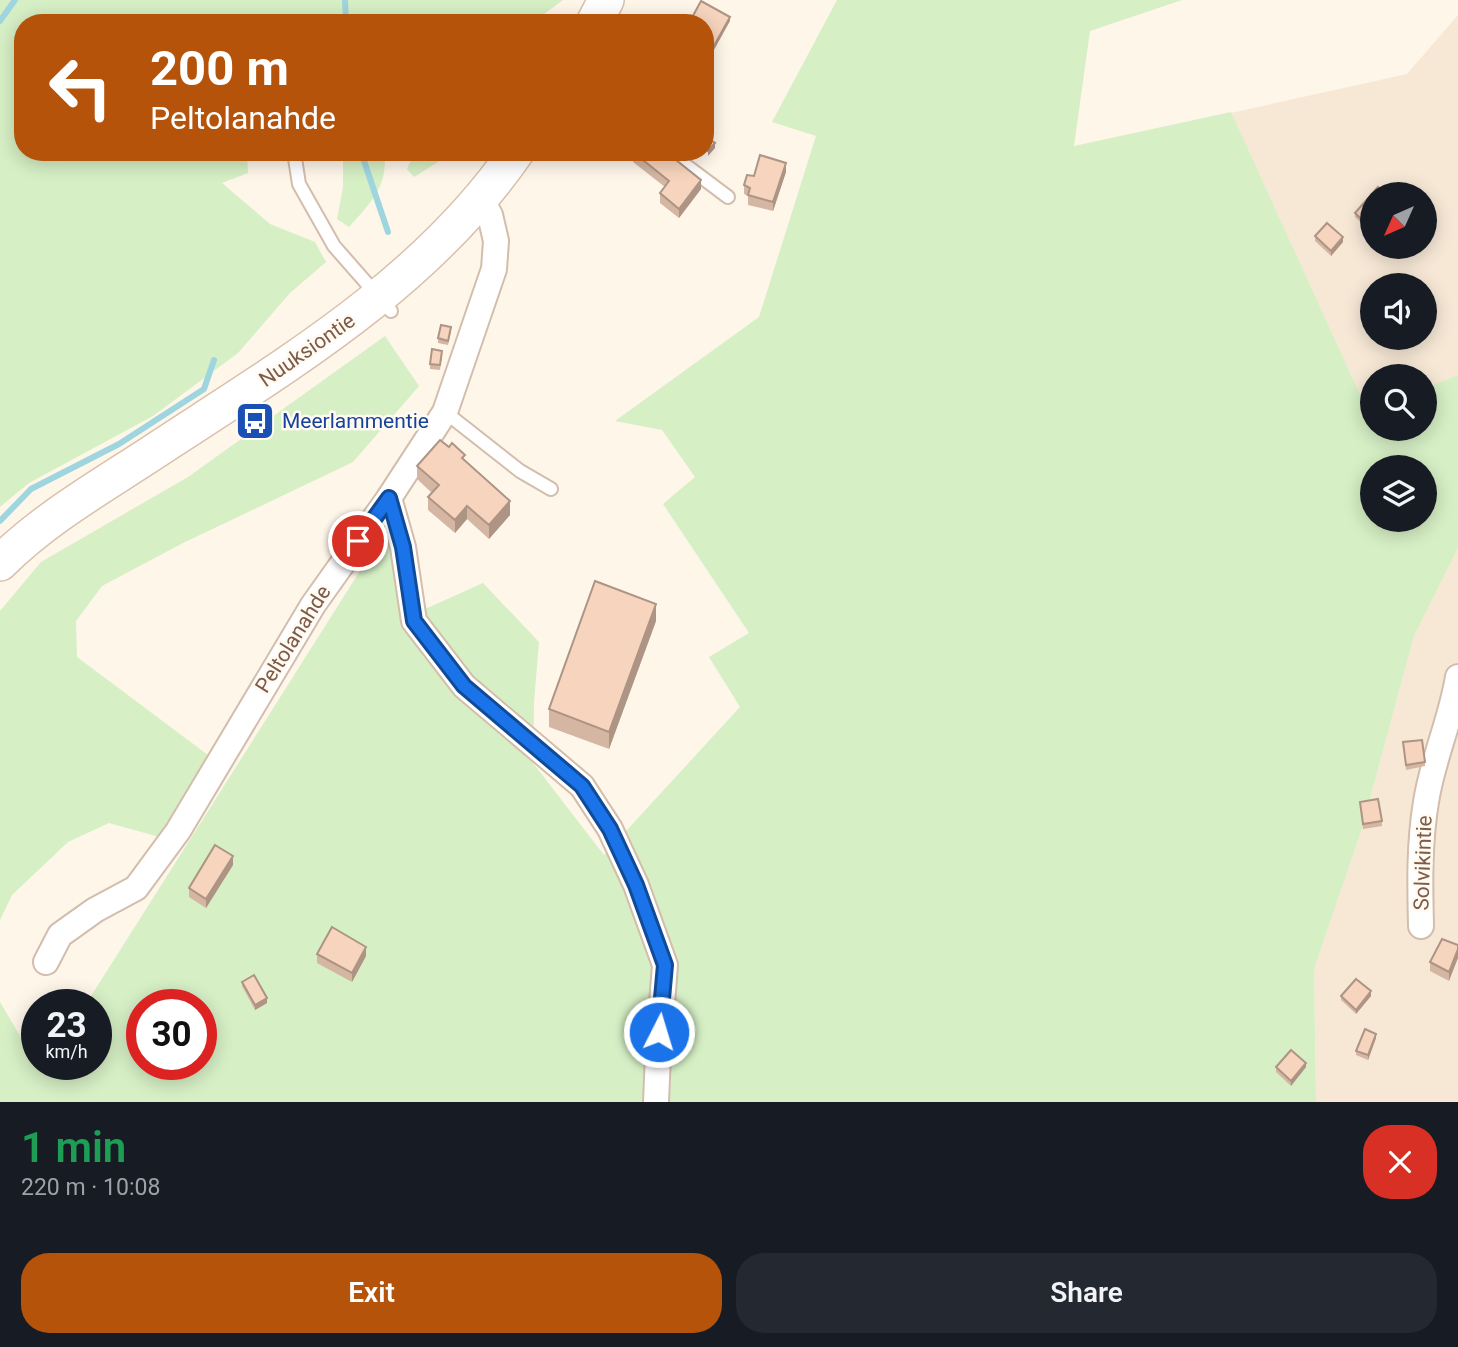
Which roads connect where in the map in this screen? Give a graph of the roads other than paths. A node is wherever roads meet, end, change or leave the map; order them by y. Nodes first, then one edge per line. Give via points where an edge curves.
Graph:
1 (295, 161) edge
2 (509, 161) edge
3 (680, 161) edge
4 (728, 197) dead end
5 (481, 199) junction
6 (385, 304) junction
7 (445, 412) junction
8 (551, 489) dead end
9 (389, 498) junction
10 (0, 563) edge
11 (1458, 677) edge
12 (1421, 926) dead end
13 (46, 962) dead end
14 (656, 1102) edge

1 - 6 lane via 299,184 334,246
2 - 5 street, Nuuksiontie
3 - 4 lane
5 - 6 street, Nuuksiontie
5 - 7 street, Peltolanahde via 491,215 496,241 494,269
6 - 10 street, Nuuksiontie via 65,509
7 - 8 lane via 520,471
7 - 9 street, Peltolanahde
9 - 13 street, Peltolanahde via 313,605 178,831 136,888 60,935
9 - 14 street via 403,547 414,621 464,686 582,786 610,829 636,885 665,965
11 - 12 street, Solvikintie via 1426,799 1420,845

